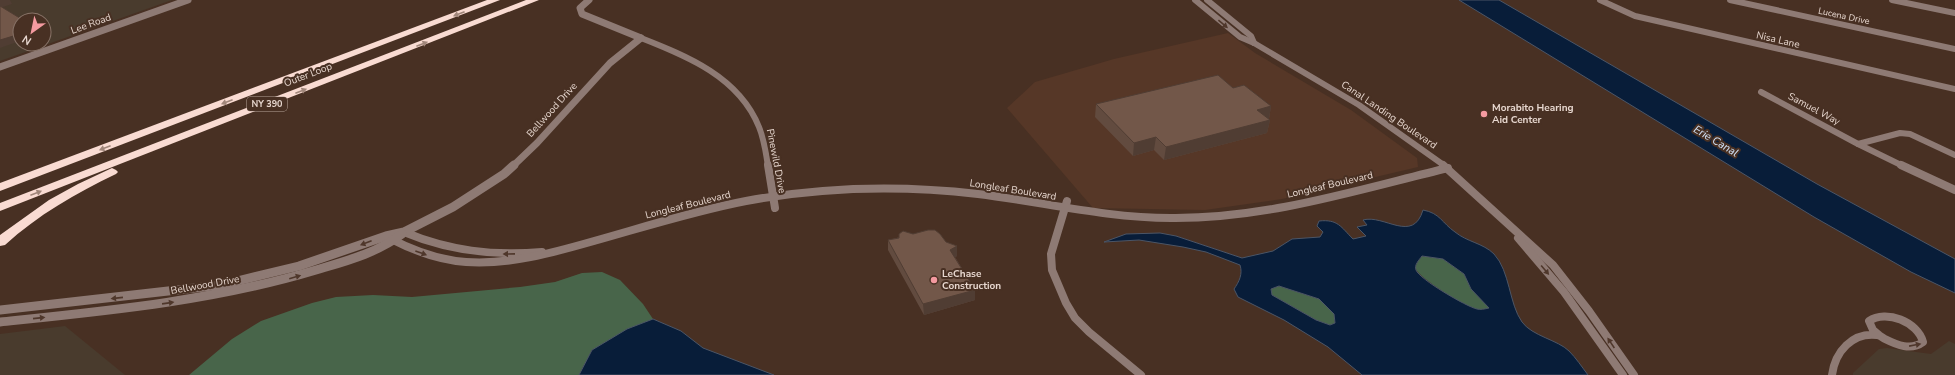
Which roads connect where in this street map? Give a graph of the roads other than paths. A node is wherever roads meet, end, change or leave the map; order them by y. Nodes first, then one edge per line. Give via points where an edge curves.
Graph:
1 (188, 0) edge
2 (495, 0) edge
3 (534, 0) edge
4 (589, 0) edge
5 (1195, 0) edge
6 (1207, 0) edge
7 (1600, 0) edge
8 (1730, 0) edge
9 (1892, 0) edge
10 (1955, 13) edge
11 (641, 38) junction
12 (1254, 43) junction
13 (1955, 49) edge
14 (0, 67) edge
15 (1955, 89) edge
16 (1761, 92) dead end
17 (240, 115) junction
18 (1858, 144) junction
19 (1955, 155) edge
20 (1448, 168) junction
21 (0, 188) edge
22 (1955, 190) edge
23 (773, 197) junction
24 (1066, 205) junction
25 (0, 207) edge
26 (775, 208) dead end
27 (1503, 218) junction
28 (404, 232) junction
29 (389, 238) junction
30 (0, 242) edge
31 (576, 246) junction
32 (0, 310) edge
33 (0, 322) edge
34 (1878, 335) junction
35 (1141, 375) edge
36 (1623, 375) edge
37 (1634, 375) edge
38 (1832, 375) edge

1 - 14 street, Lee Road
2 -> 21 highway, Outer Loop / NY 390
17 -> 3 highway, Outer Loop / NY 390
4 - 11 street via 580,9 583,15
5 -> 12 street, Canal Landing Boulevard via 1240,37
6 - 12 street, Canal Landing Boulevard via 1251,36
7 - 15 street, Nisa Lane via 1636,16
8 - 13 street, Lucena Drive
9 - 10 street
11 - 23 street, Pinewild Drive via 699,63 724,80 742,99 755,119 761,136
11 - 28 street, Bellwood Drive via 610,63 537,143 504,174 453,207
12 - 20 street, Canal Landing Boulevard via 1353,101
16 - 18 street, Samuel Way
25 -> 17 highway, Outer Loop / NY 390
17 - 30 highway via 81,187 39,212
18 - 19 street via 1900,133 1910,134
18 - 22 street, Samuel Way
20 - 24 street, Longleaf Boulevard via 1265,210 1222,216 1120,216
20 - 27 street, Canal Landing Boulevard
23 - 24 street, Longleaf Boulevard via 845,189 920,189
23 - 26 street, Pinewild Drive
23 - 31 street, Longleaf Boulevard via 703,210
24 - 35 street via 1051,254 1052,270 1066,303 1089,332
27 -> 36 street, Canal Landing Boulevard via 1564,292
37 -> 27 street, Canal Landing Boulevard via 1553,265
28 - 29 street, Bellwood Drive
31 -> 28 street, Longleaf Boulevard via 532,253 480,254 446,248
29 -> 31 street, Longleaf Boulevard via 432,257 477,263 520,260
29 -> 32 street, Bellwood Drive via 305,264 227,283 160,293
33 -> 29 street, Bellwood Drive via 151,305 239,291 321,269 371,251
34 -> 34 street via 1906,346 1923,342 1916,328 1888,316 1877,316 1869,321
34 - 38 street via 1855,338 1844,347 1834,360

